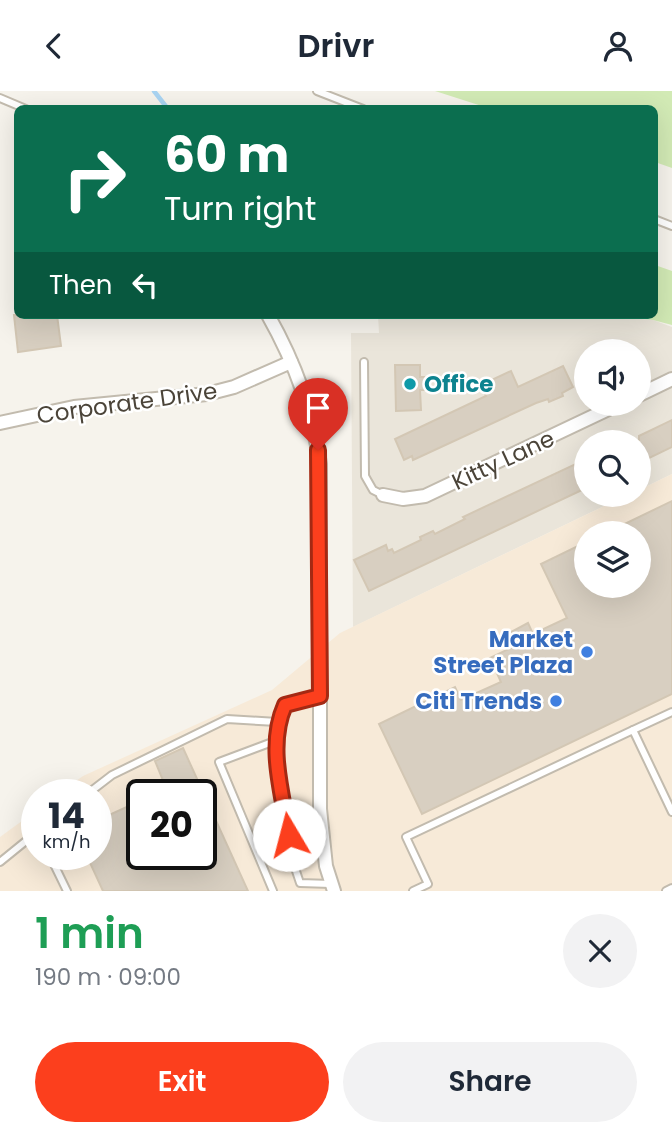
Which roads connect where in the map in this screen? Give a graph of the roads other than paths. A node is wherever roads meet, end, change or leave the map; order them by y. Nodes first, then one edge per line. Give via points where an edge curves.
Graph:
1 (317, 91) edge
2 (0, 98) edge
3 (17, 105) edge
4 (353, 105) edge
5 (270, 319) edge
6 (291, 362) junction
7 (363, 362) dead end
8 (672, 379) edge
9 (651, 389) edge
10 (595, 416) edge
11 (0, 423) edge
12 (383, 495) joint
13 (320, 696) junction
14 (672, 712) edge
15 (277, 722) junction
16 (633, 730) junction
17 (275, 741) junction
18 (107, 779) edge
19 (672, 812) edge
20 (21, 845) edge
21 (0, 862) edge
22 (56, 870) edge
23 (300, 883) junction
24 (333, 888) edge
25 (430, 888) edge
26 (672, 888) edge
27 (66, 891) edge
28 (273, 891) edge
29 (294, 891) edge
30 (414, 891) edge
31 (666, 891) edge

1 - 4 lane
2 - 3 lane
5 - 6 street
6 - 11 street, Corporate Drive via 207,394 74,407
6 - 13 street via 309,412 320,464
7 - 12 lane via 366,476 373,490
8 - 9 street
10 - 12 street, Kitty Lane via 425,496 403,499
13 - 15 lane via 285,705
13 - 24 street via 321,832
14 - 16 lane
15 - 17 lane
15 - 18 lane via 227,719
16 - 19 lane
16 - 25 lane via 406,837
17 - 23 lane via 292,859
17 - 28 lane via 219,762
20 - 21 lane
22 - 27 lane
23 - 24 lane
23 - 29 lane
25 - 30 lane
26 - 31 lane

